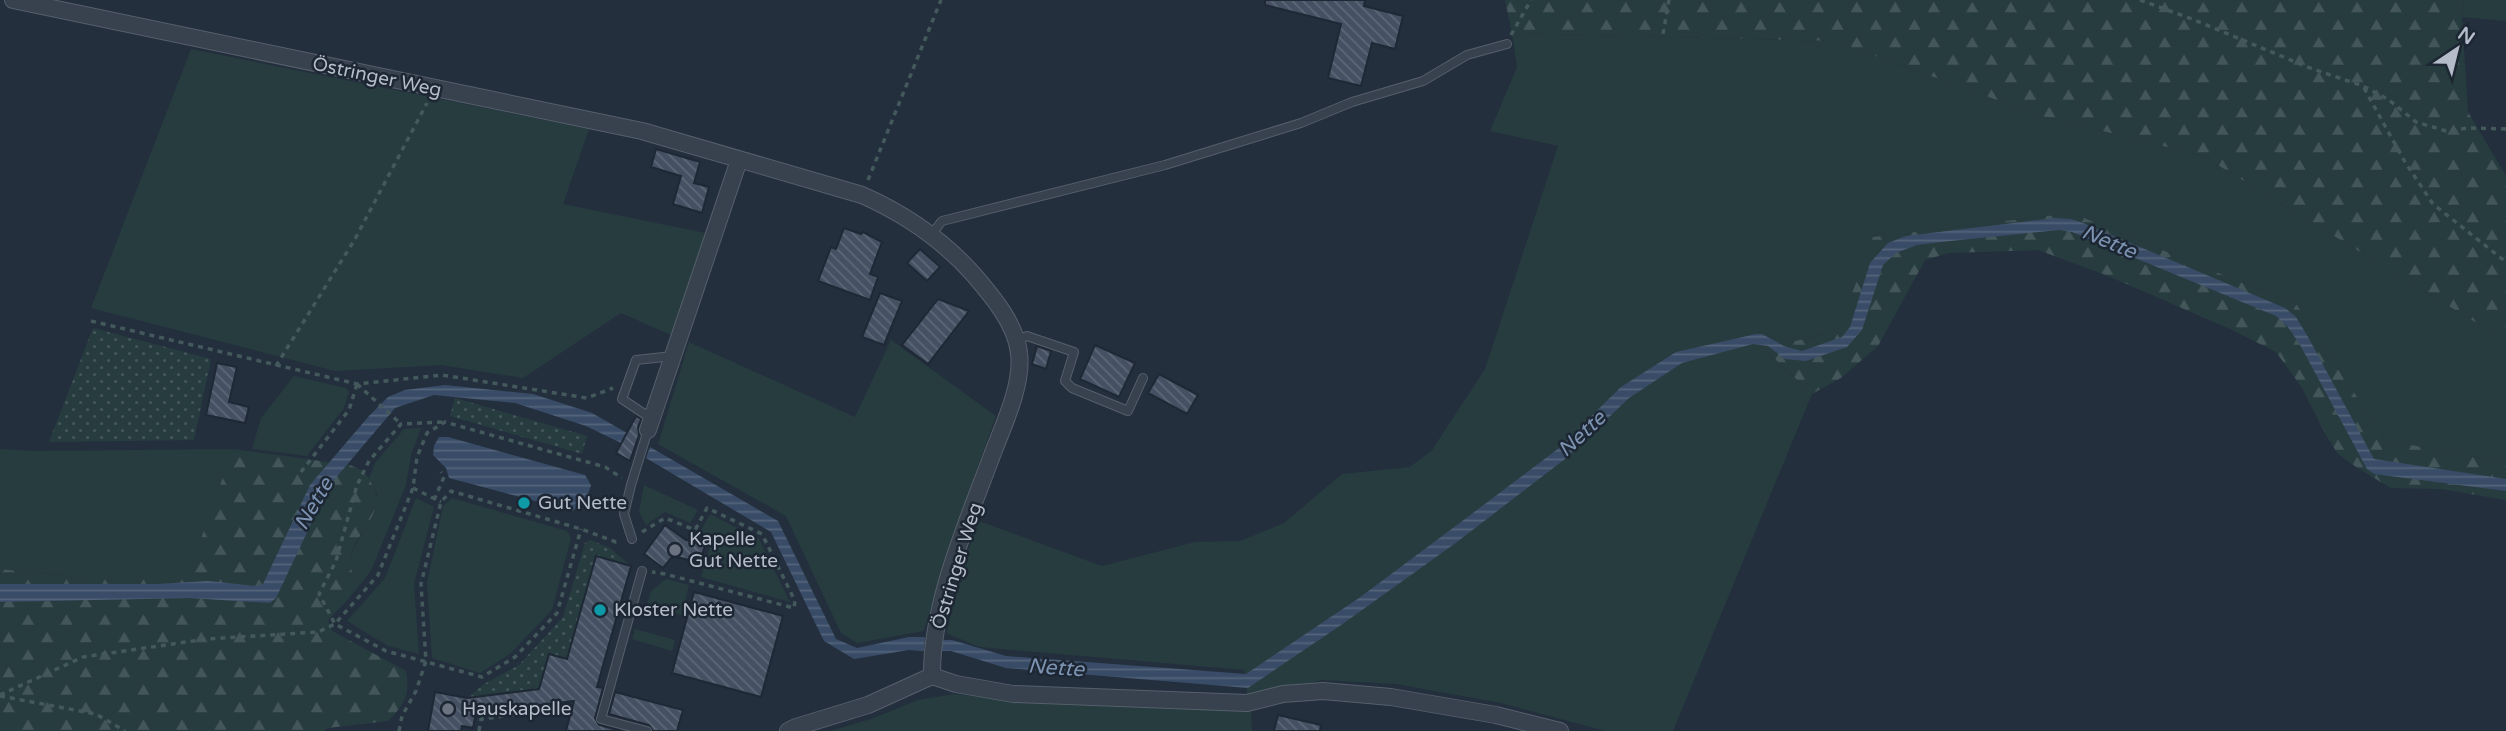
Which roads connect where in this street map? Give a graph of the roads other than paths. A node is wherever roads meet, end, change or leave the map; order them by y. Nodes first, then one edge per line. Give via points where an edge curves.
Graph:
1 (13, 0) edge
2 (1507, 44) road end
3 (739, 160) junction
4 (931, 235) junction
5 (1016, 340) junction
6 (673, 356) junction
7 (1143, 378) dead end
8 (650, 425) junction
9 (632, 538) road end
10 (642, 571) road end
11 (932, 668) junction
12 (647, 731) edge
13 (788, 731) edge
14 (1560, 731) edge

1 - 3 street, Östringer Weg via 642,131
2 - 4 lane via 1467,55 1423,81 1301,123 1166,165 942,221
3 - 4 street, Östringer Weg via 862,195 892,208
3 - 6 street
4 - 5 street, Östringer Weg via 989,293
5 - 7 lane via 1027,336 1073,352 1065,382 1128,411
5 - 11 street, Östringer Weg via 1019,367 1012,405 960,544 939,617
6 - 8 street
6 - 8 lane via 636,360 628,382 622,400
8 - 9 lane via 624,514
10 - 12 lane via 601,719
11 - 13 street via 869,705
11 - 14 street via 956,684 1013,694 1247,703 1323,691 1391,697

